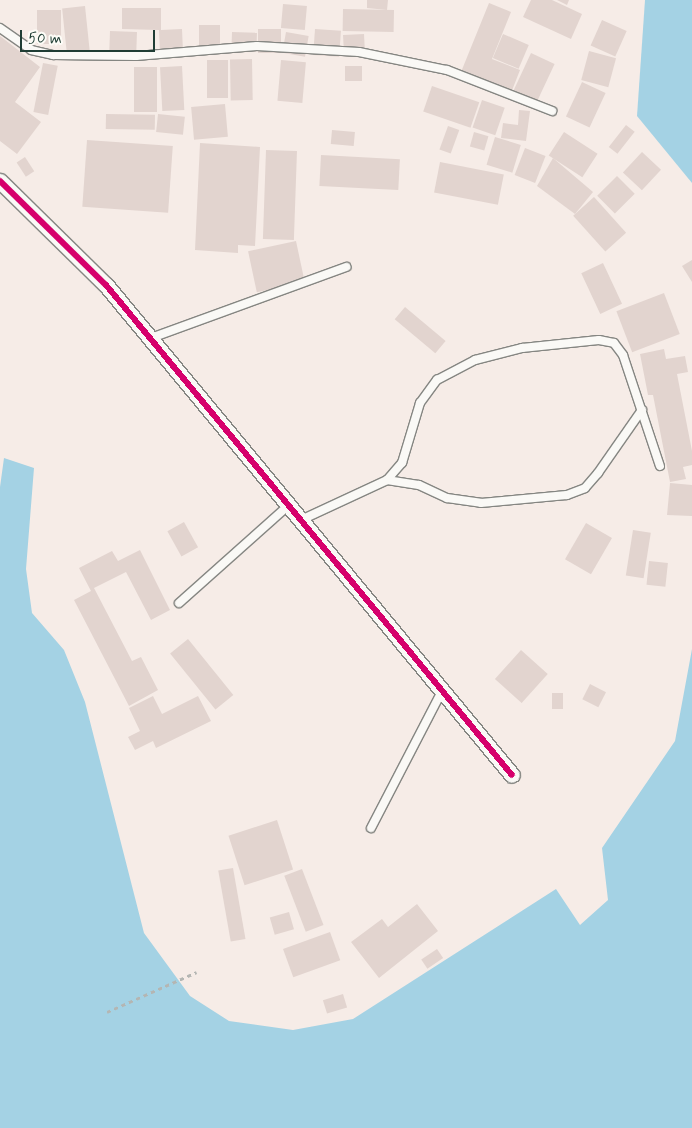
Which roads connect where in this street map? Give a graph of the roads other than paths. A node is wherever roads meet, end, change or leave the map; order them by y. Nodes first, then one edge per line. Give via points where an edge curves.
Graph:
1 (0, 28) edge
2 (552, 111) dead end
3 (0, 181) edge
4 (346, 267) dead end
5 (151, 338) junction
6 (642, 410) junction
7 (660, 466) dead end
8 (387, 480) junction
9 (289, 505) junction
10 (301, 520) junction
11 (179, 604) dead end
12 (442, 690) junction
13 (512, 775) dead end
14 (371, 828) dead end

1 - 2 lane via 31,50 54,55 136,56 257,46 359,52 447,70
3 - 5 street via 106,285
4 - 5 lane
5 - 9 street
6 - 7 lane
6 - 8 lane via 585,488 567,495 481,503 446,498 418,485
6 - 8 lane via 624,355 614,343 598,340 522,348 476,360 437,380 420,403 402,463
8 - 10 lane
9 - 10 street
9 - 11 lane
10 - 12 street
12 - 13 street
12 - 14 lane

